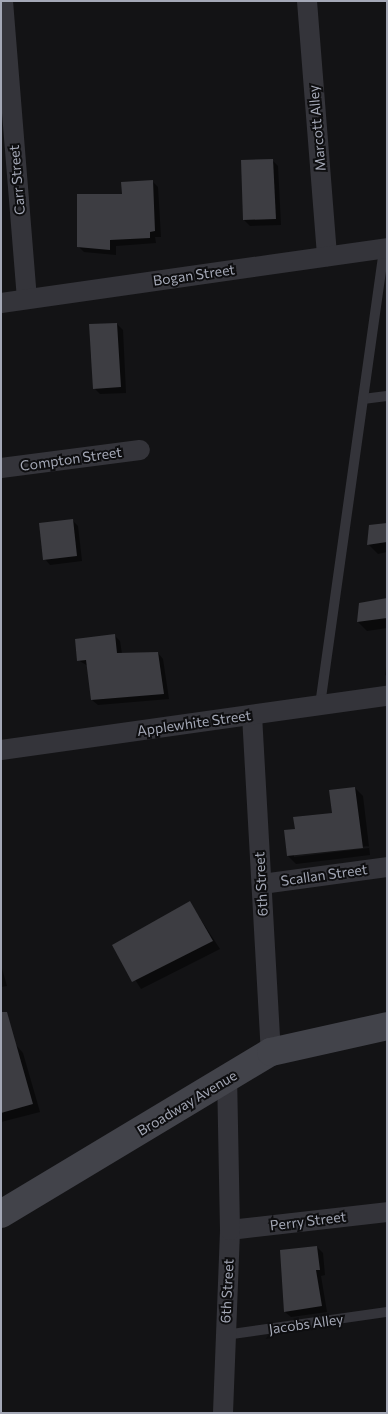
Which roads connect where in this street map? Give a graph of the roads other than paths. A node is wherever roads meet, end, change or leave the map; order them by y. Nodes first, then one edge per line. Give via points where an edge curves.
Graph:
1 (3, 1) edge
2 (307, 1) edge
3 (385, 248) edge
4 (327, 256) junction
5 (27, 299) junction
6 (1, 303) edge
7 (387, 396) edge
8 (363, 399) junction
9 (140, 450) dead end
10 (1, 468) edge
11 (387, 696) edge
12 (320, 705) junction
13 (252, 715) junction
14 (1, 750) edge
15 (387, 867) edge
16 (262, 884) junction
17 (387, 1026) edge
18 (271, 1052) junction
19 (227, 1079) junction
20 (387, 1212) edge
21 (1, 1214) edge
22 (230, 1230) junction
23 (387, 1312) edge
24 (225, 1335) junction
25 (222, 1413) edge

1 - 5 street, Carr Street
2 - 4 street, Marcott Alley
3 - 4 street, Bogan Street
3 - 8 lane
4 - 5 street, Bogan Street
5 - 6 street, Bogan Street
7 - 8 lane
8 - 12 lane
9 - 10 street, Compton Street
11 - 12 street, Applewhite Street
12 - 13 street, Applewhite Street
13 - 14 street, Applewhite Street
13 - 16 street, 6th Street
15 - 16 street, Scallan Street
16 - 18 street, 6th Street
17 - 18 main road, Broadway Avenue
18 - 19 main road, Broadway Avenue
19 - 21 main road, Broadway Avenue
19 - 22 street, 6th Street
20 - 22 street, Perry Street
22 - 24 street, 6th Street
23 - 24 lane, Jacobs Alley
24 - 25 street, 6th Street

